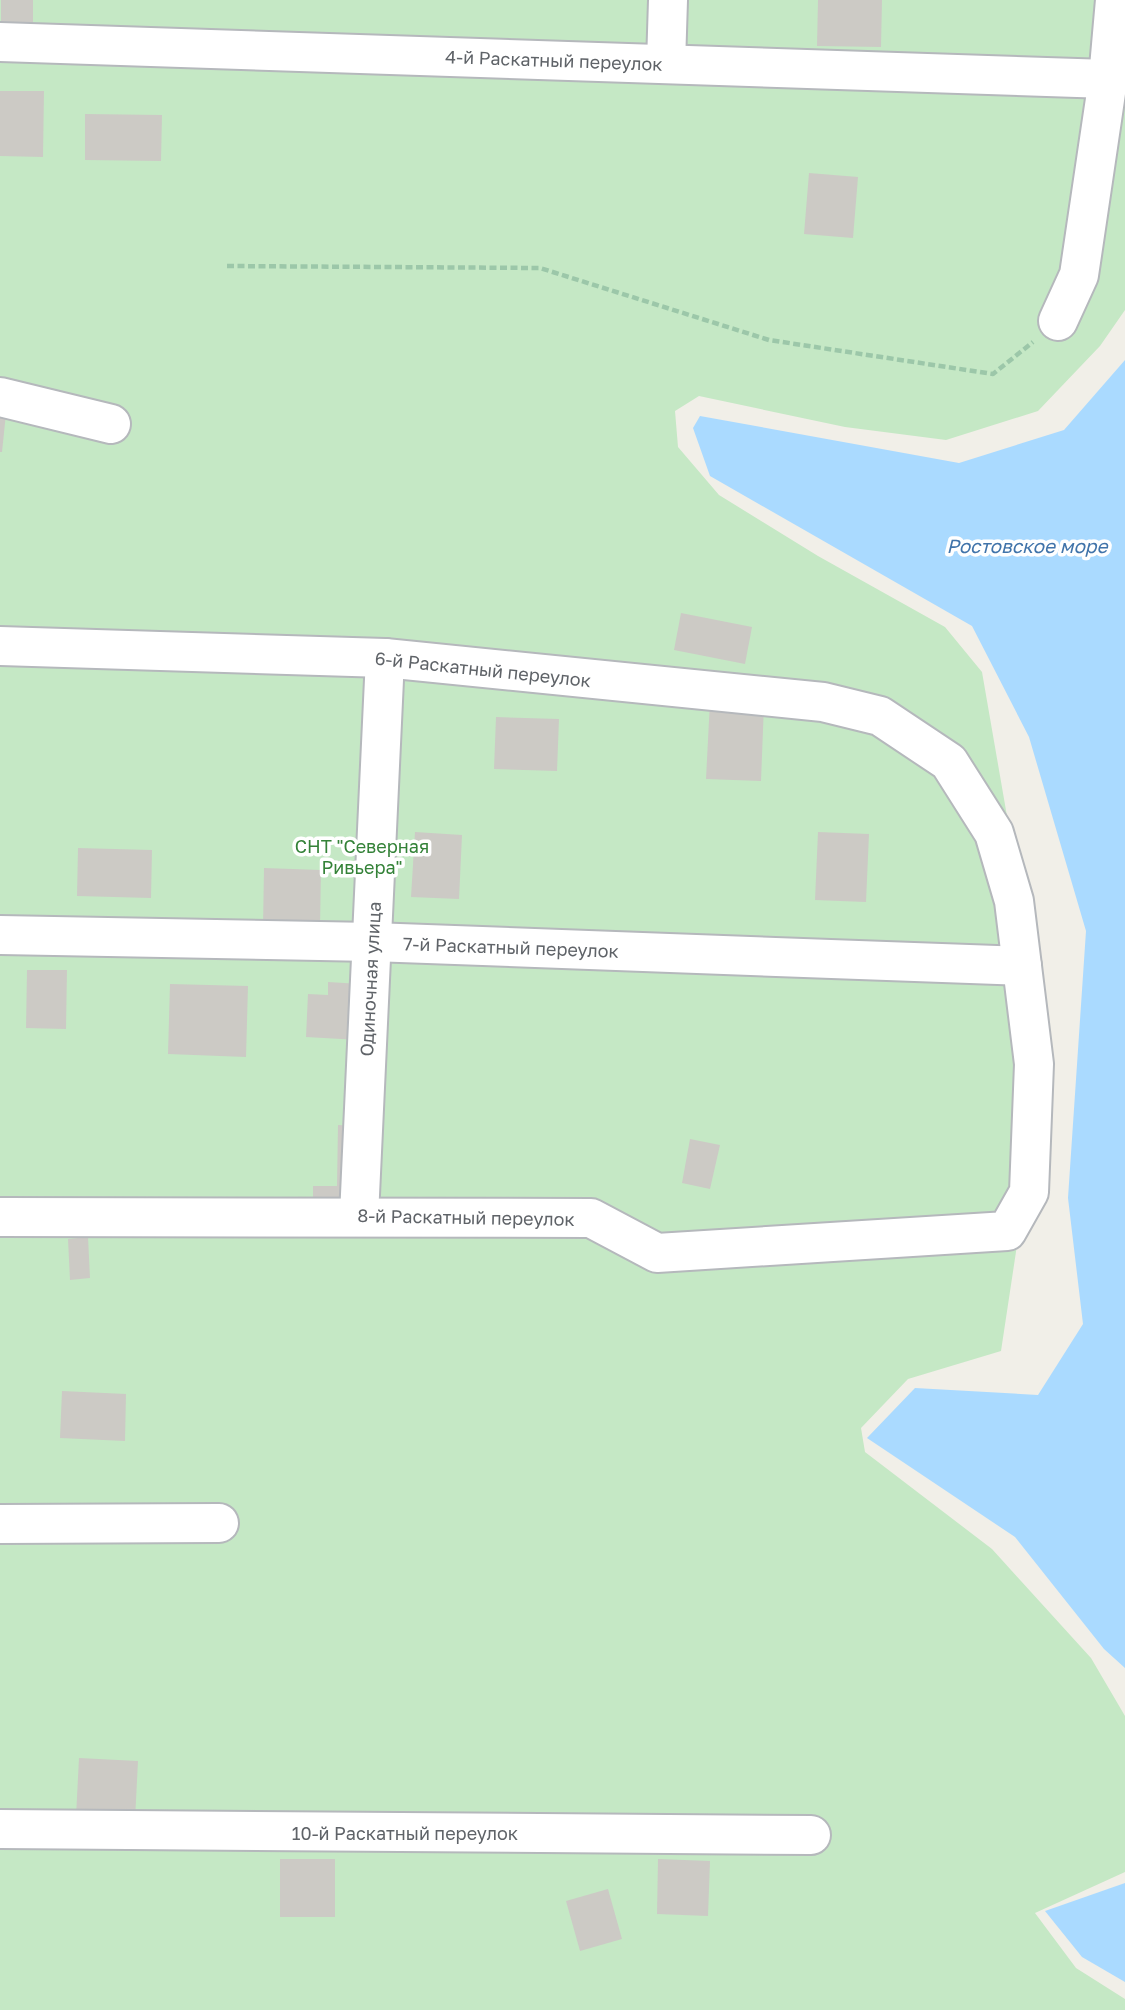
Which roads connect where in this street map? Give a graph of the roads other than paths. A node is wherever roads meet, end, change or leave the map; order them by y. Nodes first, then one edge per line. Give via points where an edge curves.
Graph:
1 (668, 0) edge
2 (1115, 0) edge
3 (0, 42) edge
4 (666, 64) junction
5 (1108, 79) junction
6 (1058, 321) road end
7 (0, 397) edge
8 (111, 424) dead end
9 (0, 646) edge
10 (385, 658) junction
11 (0, 934) edge
12 (372, 942) junction
13 (1022, 966) junction
14 (359, 1216) junction
15 (0, 1217) edge
16 (219, 1523) dead end
17 (0, 1524) edge
18 (0, 1829) edge
19 (811, 1835) dead end

1 - 4 lane
2 - 5 lane
3 - 4 lane, 4-й Раскатный переулок
4 - 5 lane, 4-й Раскатный переулок
5 - 6 lane via 1079,275
7 - 8 lane
9 - 10 lane, 6-й Раскатный переулок
10 - 12 lane, Одиночная улица
10 - 13 lane, 6-й Раскатный переулок via 823,702 880,716 949,761 994,833 1014,901
11 - 12 lane, 7-й Раскатный переулок
12 - 13 lane, 7-й Раскатный переулок
12 - 14 lane, Одиночная улица
13 - 14 lane, 8-й Раскатный переулок via 1034,1064 1032,1145 1029,1192 1007,1231 657,1252 591,1218
14 - 15 lane, 8-й Раскатный переулок
16 - 17 lane
18 - 19 lane, 10-й Раскатный переулок

